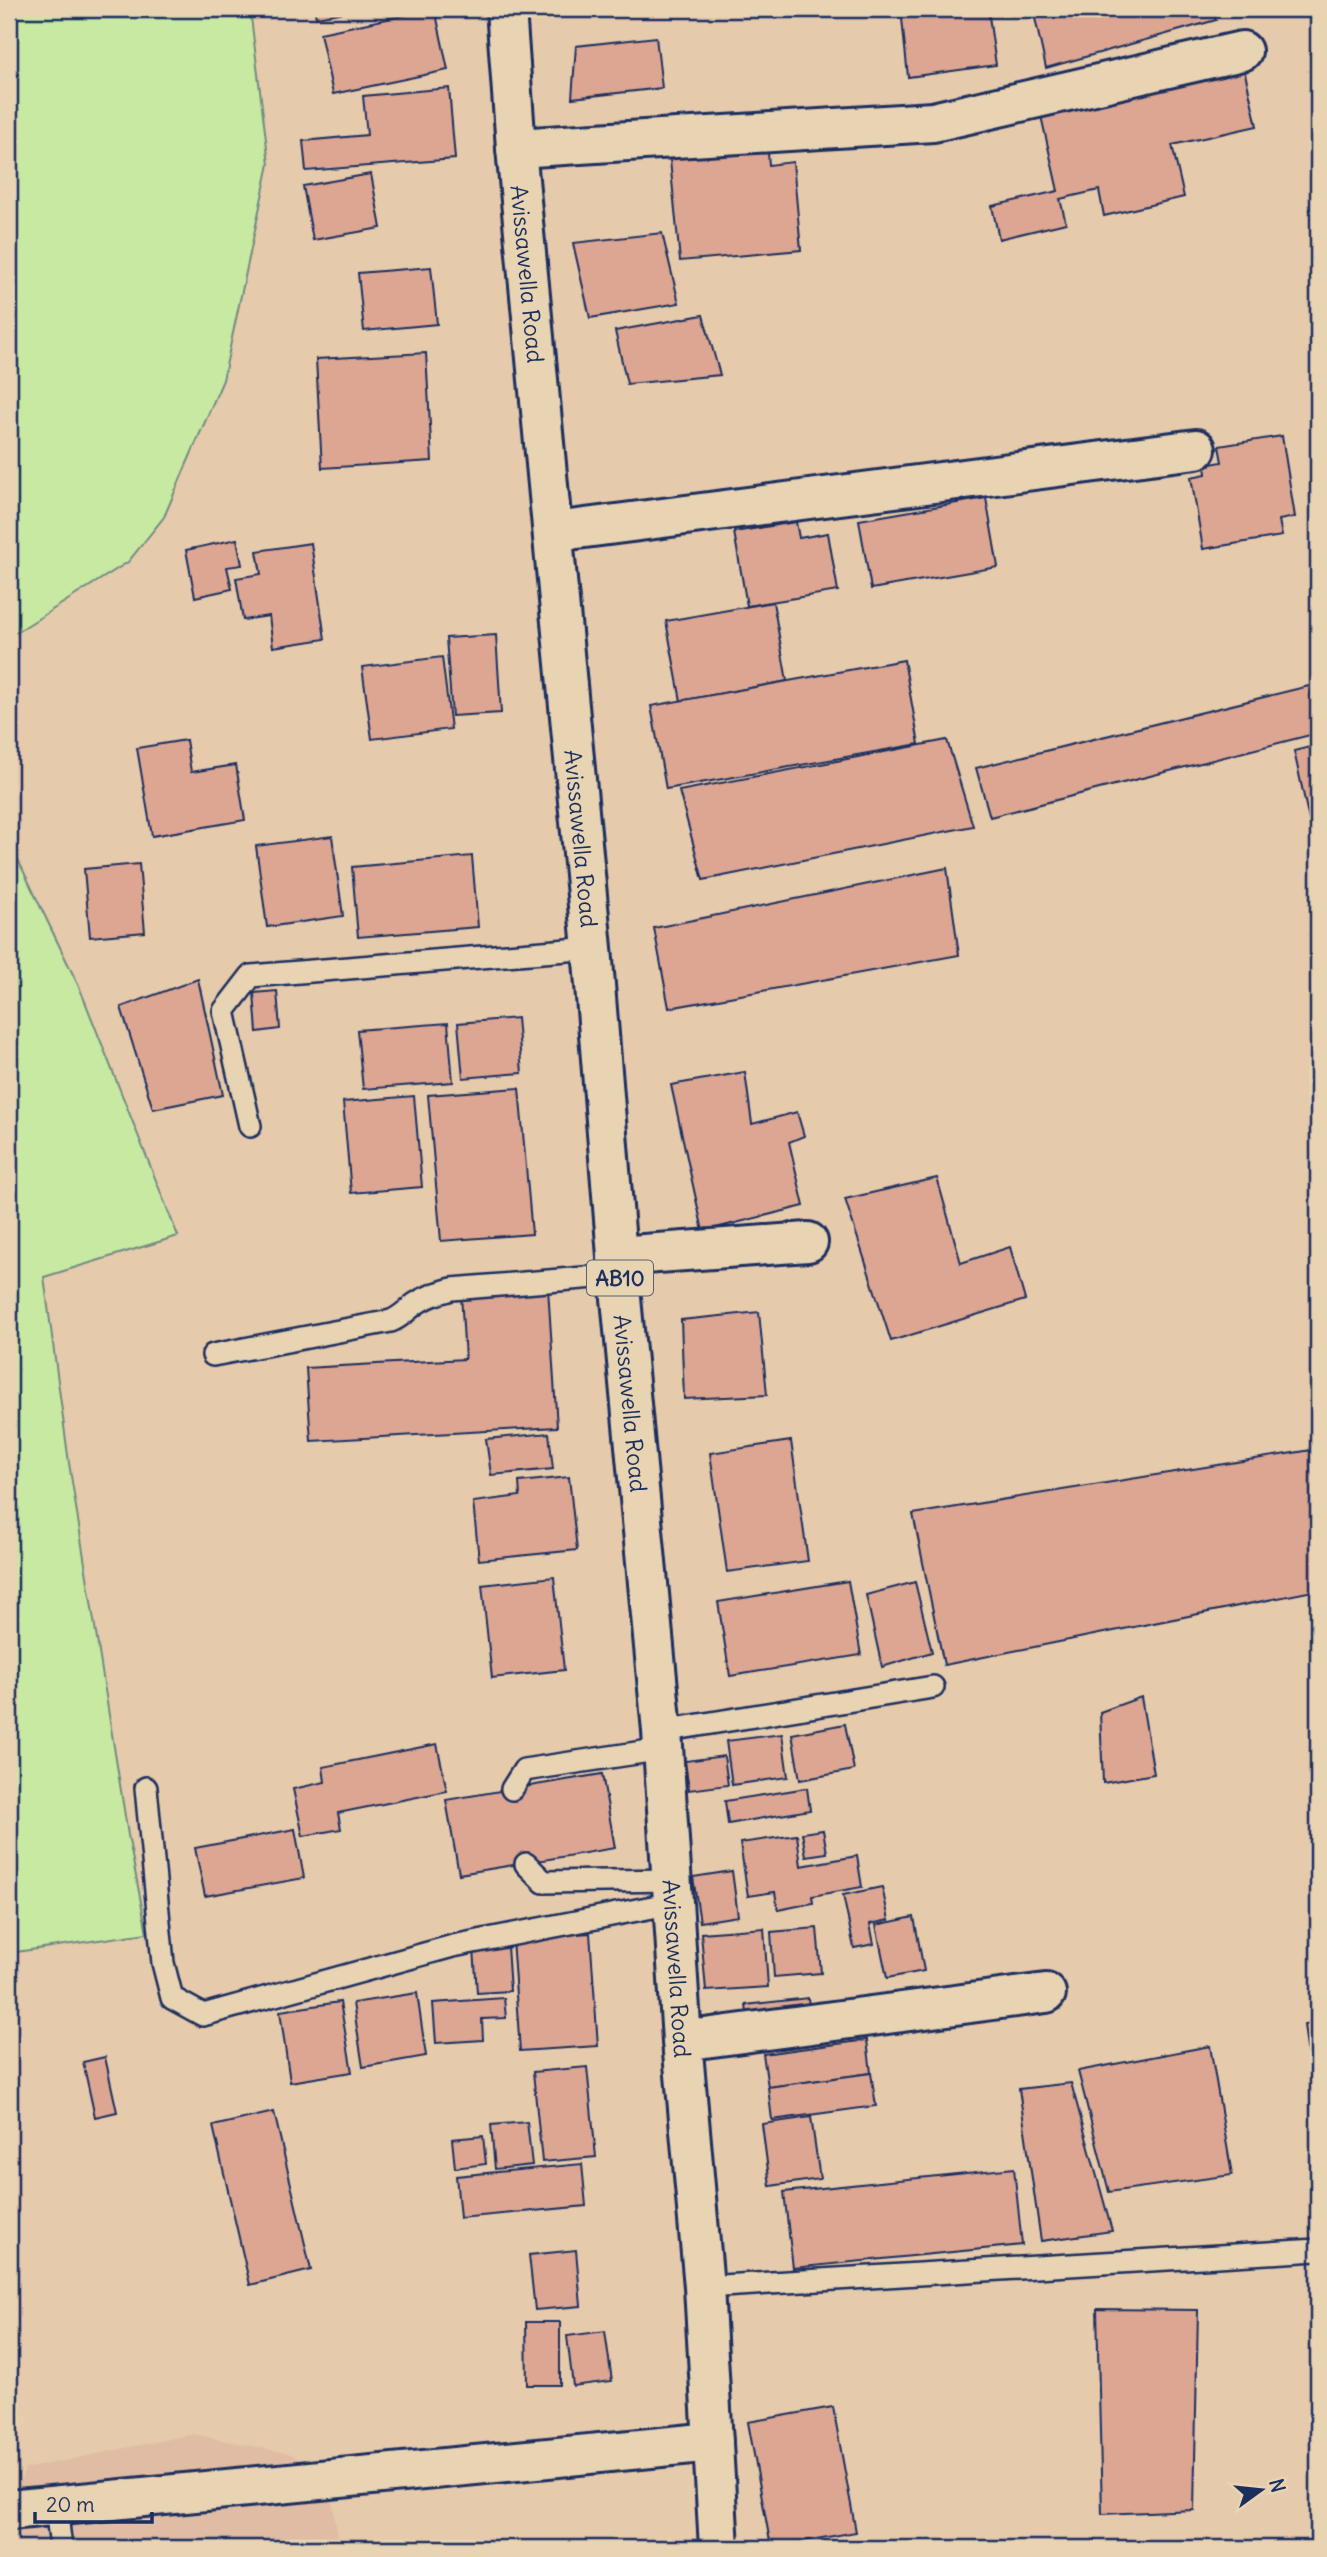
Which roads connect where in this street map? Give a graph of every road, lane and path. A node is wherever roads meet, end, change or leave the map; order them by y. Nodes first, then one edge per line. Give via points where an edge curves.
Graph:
1 (506, 9) edge
2 (1242, 51) dead end
3 (516, 148) junction
4 (1196, 449) dead end
5 (554, 532) junction
6 (593, 948) junction
7 (250, 1126) dead end
8 (808, 1242) dead end
9 (618, 1265) junction
10 (213, 1355) dead end
11 (933, 1687) dead end
12 (663, 1740) junction
13 (146, 1788) dead end
14 (512, 1789) dead end
15 (526, 1864) dead end
16 (673, 1892) junction
17 (1046, 1993) dead end
18 (682, 2041) junction
19 (1318, 2250) edge
20 (704, 2287) junction
21 (713, 2442) junction
22 (56, 2507) junction
23 (9, 2510) edge
24 (61, 2548) edge
25 (719, 2548) edge

1 - 3 street, Avissawella Road / AB10
2 - 3 street via 933,122
3 - 5 street, Avissawella Road / AB10
4 - 5 street
5 - 6 street, Avissawella Road / AB10
6 - 7 lane via 251,976 224,1012
6 - 9 street, Avissawella Road / AB10
8 - 9 street
9 - 10 lane via 452,1289 431,1294 391,1321
9 - 12 street, Avissawella Road / AB10
11 - 12 lane
12 - 14 lane via 524,1770
12 - 16 street, Avissawella Road / AB10
13 - 16 lane via 163,1963 172,1998 203,2015
15 - 16 lane via 544,1882
16 - 18 street, Avissawella Road / AB10
17 - 18 street
18 - 20 street, Avissawella Road / AB10
19 - 20 lane
20 - 21 street, Avissawella Road / AB10
21 - 22 street
21 - 25 street, Avissawella Road / AB10
22 - 23 street
22 - 24 lane

